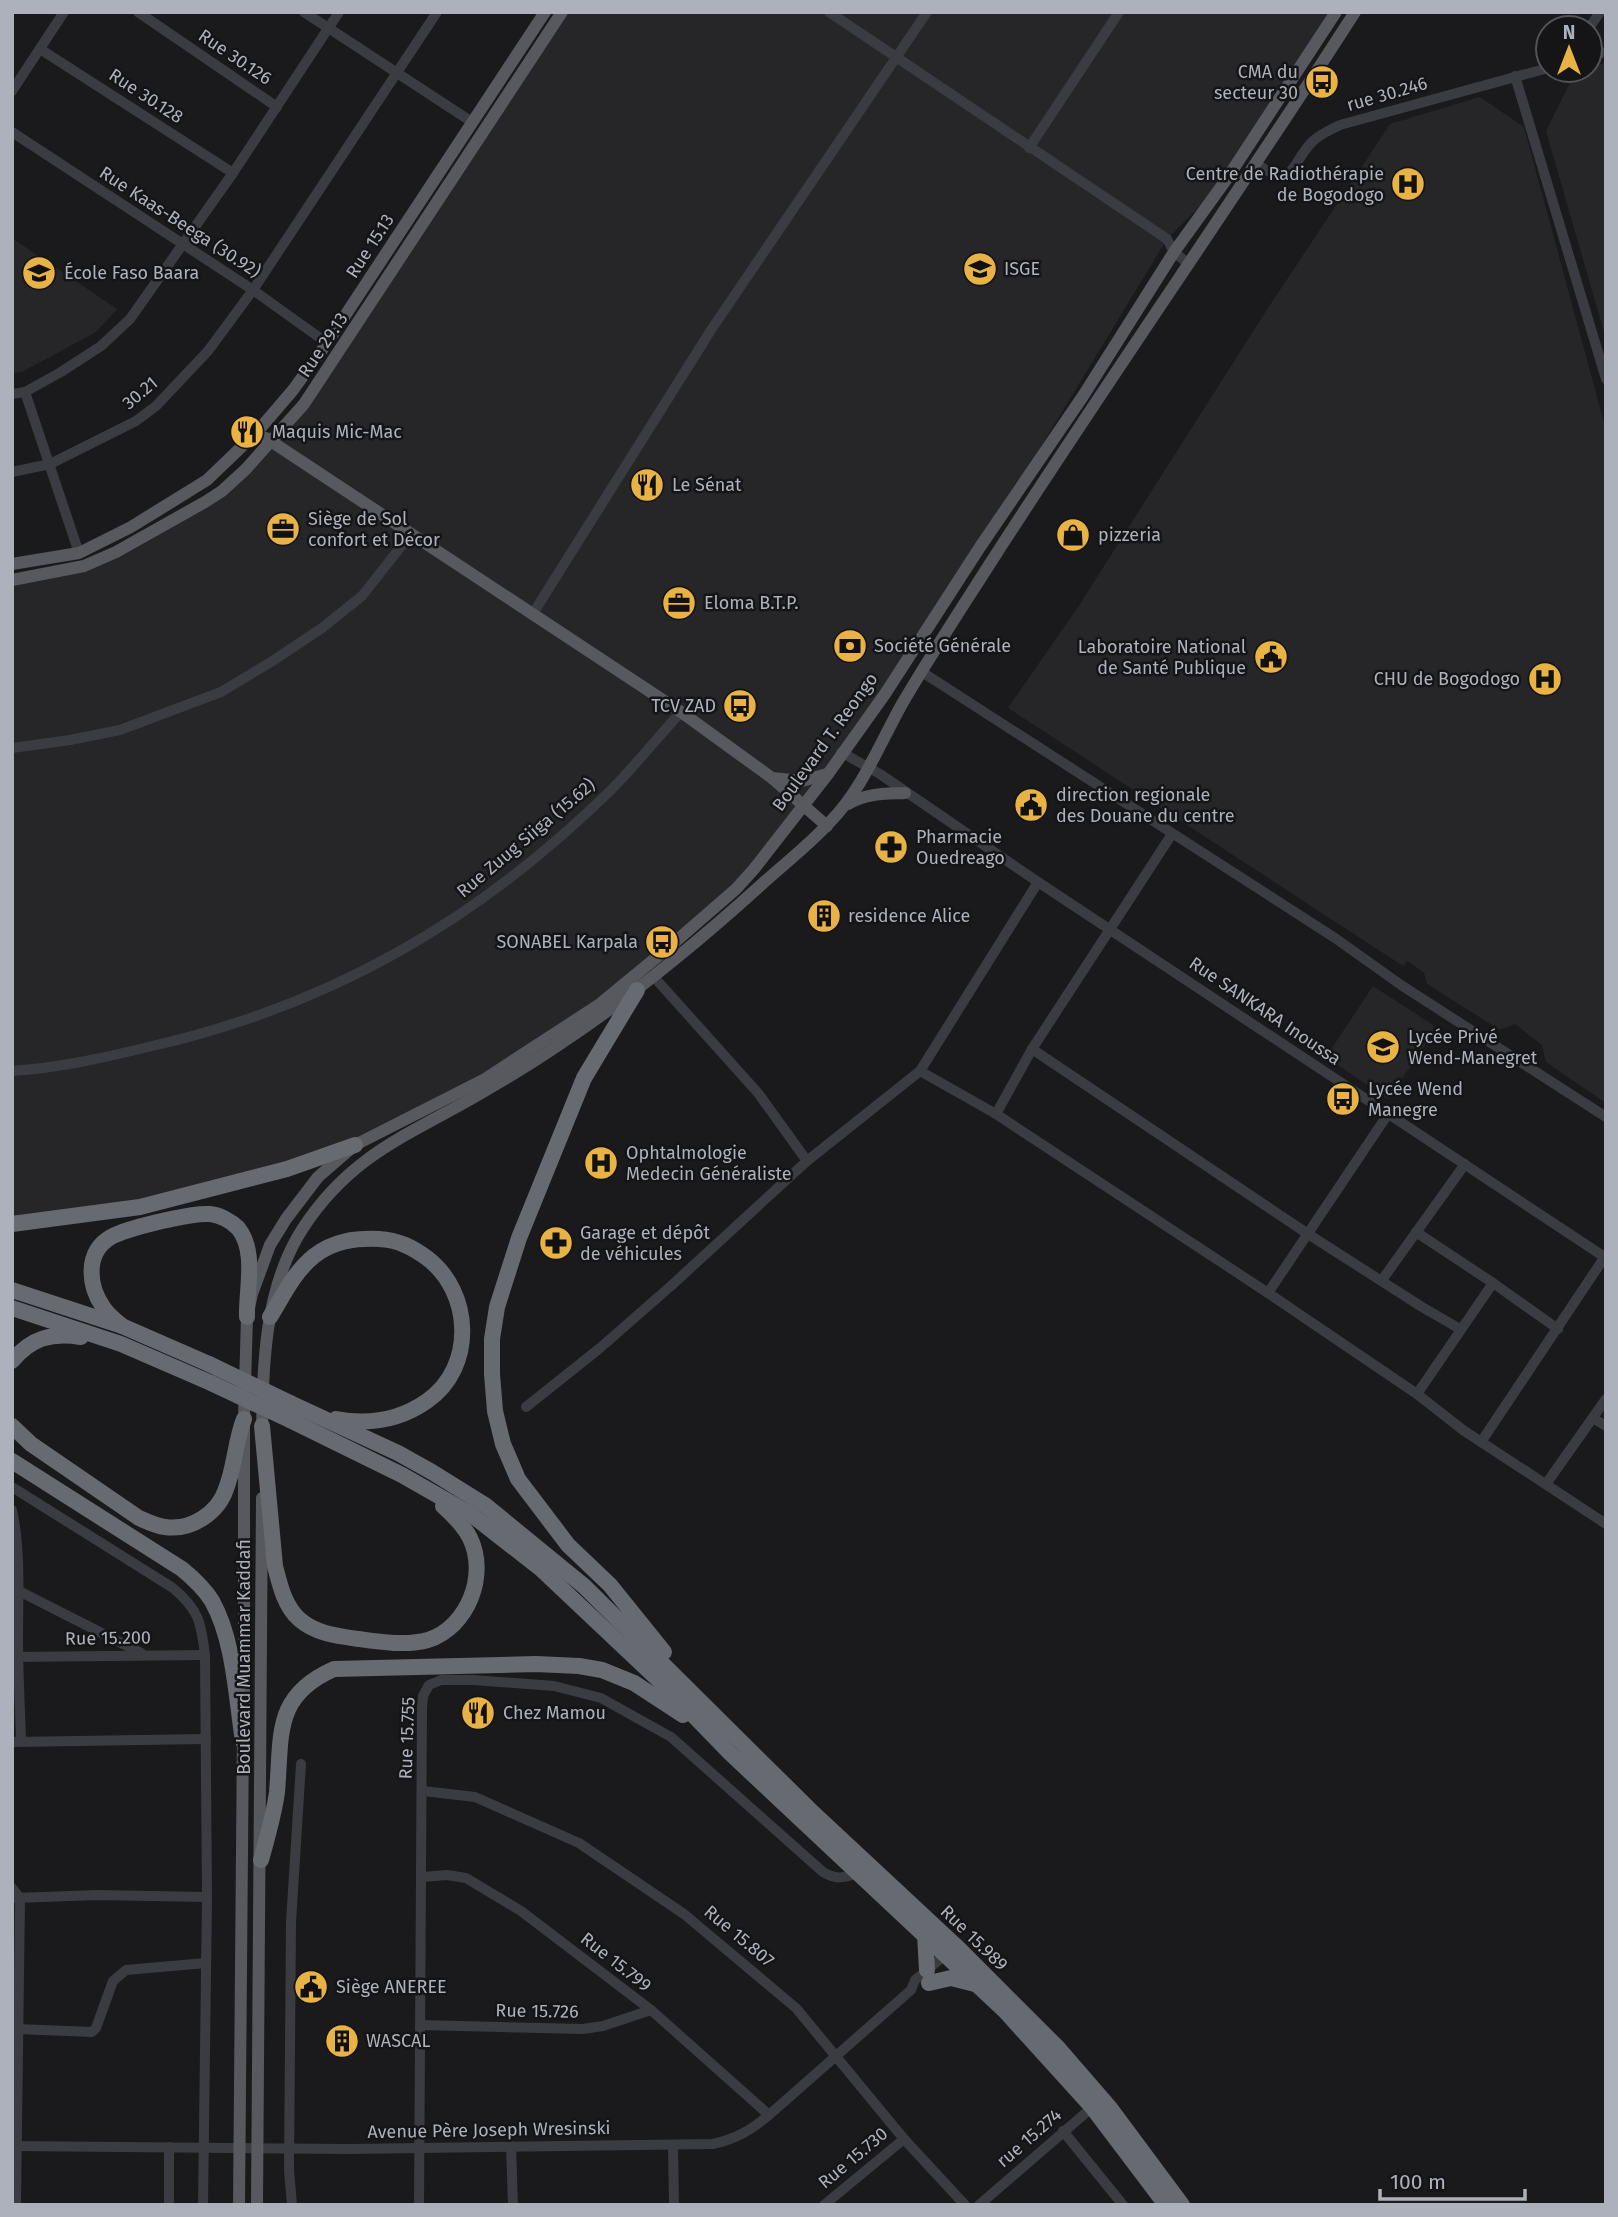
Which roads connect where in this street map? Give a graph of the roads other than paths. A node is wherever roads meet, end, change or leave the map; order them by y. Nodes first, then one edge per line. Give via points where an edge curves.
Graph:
1 (64, 12) edge
2 (138, 12) edge
3 (304, 12) edge
4 (339, 12) edge
5 (437, 12) edge
6 (545, 12) edge
7 (562, 12) edge
8 (829, 12) edge
9 (927, 12) edge
10 (1119, 12) edge
11 (1336, 12) edge
12 (1355, 12) edge
13 (329, 28) junction
14 (40, 49) junction
15 (898, 57) junction
16 (1534, 71) edge
17 (397, 73) junction
18 (1514, 76) junction
19 (12, 91) edge
20 (277, 107) junction
21 (472, 122) junction
22 (12, 132) edge
23 (1029, 148) junction
24 (1257, 164) junction
25 (233, 173) junction
26 (184, 246) junction
27 (1178, 247) junction
28 (1193, 259) junction
29 (253, 290) junction
30 (327, 343) junction
31 (1606, 379) edge
32 (25, 392) junction
33 (12, 394) edge
34 (257, 432) junction
35 (272, 443) junction
36 (50, 464) junction
37 (12, 472) edge
38 (410, 535) junction
39 (79, 553) junction
40 (12, 564) edge
41 (12, 580) edge
42 (532, 615) junction
43 (922, 672) junction
44 (681, 712) junction
45 (12, 748) edge
46 (841, 752) junction
47 (870, 768) junction
48 (828, 774) junction
49 (772, 778) junction
50 (905, 793) junction
51 (803, 806) junction
52 (845, 806) junction
53 (827, 826) junction
54 (1172, 834) junction
55 (1038, 882) junction
56 (1108, 929) junction
57 (654, 977) junction
58 (637, 990) junction
59 (1032, 1049) junction
60 (12, 1071) edge
61 (920, 1071) junction
62 (996, 1114) junction
63 (1388, 1114) junction
64 (1606, 1117) edge
65 (355, 1145) junction
66 (807, 1161) junction
67 (1465, 1164) junction
68 (318, 1177) joint
69 (12, 1224) edge
70 (1416, 1232) junction
71 (1308, 1234) junction
72 (1605, 1257) edge
73 (1382, 1280) junction
74 (1493, 1283) junction
75 (12, 1290) edge
76 (1268, 1293) junction
77 (12, 1308) edge
78 (247, 1317) junction
79 (270, 1317) junction
80 (122, 1326) junction
81 (1460, 1329) junction
82 (1558, 1329) junction
83 (121, 1344) junction
84 (12, 1362) edge
85 (1417, 1394) junction
86 (1606, 1399) edge
87 (526, 1407) dead end
88 (322, 1417) junction
89 (1593, 1418) junction
90 (244, 1419) junction
91 (12, 1426) edge
92 (262, 1426) junction
93 (1606, 1426) edge
94 (1481, 1442) junction
95 (12, 1461) edge
96 (402, 1475) junction
97 (1546, 1484) junction
98 (12, 1486) edge
99 (12, 1510) edge
100 (1606, 1524) edge
101 (15, 1589) edge
102 (142, 1654) junction
103 (205, 1655) junction
104 (15, 1657) edge
105 (711, 1723) junction
106 (206, 1739) junction
107 (17, 1741) edge
108 (243, 1741) junction
109 (301, 1765) dead end
110 (423, 1791) junction
111 (261, 1860) junction
112 (858, 1872) junction
113 (422, 1877) junction
114 (12, 1888) edge
115 (207, 1896) junction
116 (16, 1898) edge
117 (925, 1934) junction
118 (956, 1955) junction
119 (206, 1963) junction
120 (15, 1968) edge
121 (928, 1977) junction
122 (979, 1986) junction
123 (651, 2010) junction
124 (420, 2025) junction
125 (17, 2029) junction
126 (836, 2056) junction
127 (1097, 2103) junction
128 (769, 2115) junction
129 (1063, 2131) junction
130 (904, 2139) junction
131 (15, 2146) edge
132 (511, 2146) junction
133 (673, 2146) junction
134 (169, 2147) junction
135 (239, 2147) junction
136 (257, 2147) junction
137 (289, 2147) junction
138 (419, 2147) junction
139 (204, 2148) junction
140 (16, 2205) edge
141 (169, 2205) edge
142 (203, 2205) edge
143 (239, 2205) edge
144 (257, 2205) edge
145 (292, 2205) edge
146 (419, 2205) edge
147 (513, 2205) edge
148 (674, 2205) edge
149 (824, 2205) edge
150 (965, 2205) edge
151 (979, 2205) edge
152 (1123, 2205) edge
153 (1166, 2205) edge
154 (1182, 2205) edge

1 - 14 street
2 - 20 street, Rue 30.126
3 - 13 street
4 - 13 street
5 - 17 street, 30.21
6 - 21 main road, Rue 15.13
7 - 35 main road, Rue 29.13 via 304,404
8 - 15 street
9 - 15 street
10 - 23 street
11 - 27 main road, Boulevard T. Reongo
12 - 24 main road
13 - 17 street
13 - 20 street
14 - 19 street
14 - 25 street, Rue 30.128
15 - 23 street
15 - 42 street via 711,330
16 - 18 street, rue 30.246
17 - 21 street
17 - 29 street, 30.21
18 - 24 street, rue 30.246 via 1340,125 1312,142 1290,173 1281,177
18 - 31 street
20 - 25 street
21 - 30 main road, Rue 15.13
22 - 26 street, Rue Kaas-Beega (30.92)
23 - 27 street
24 - 28 main road
25 - 26 street
26 - 29 street, Rue Kaas-Beega (30.92)
26 - 32 street via 130,319 101,346
27 - 28 street
27 - 46 main road, Boulevard T. Reongo via 892,684
28 - 43 main road via 1093,404
29 - 30 street, Rue Kaas-Beega (30.92)
29 - 36 street, 30.21 / 30.21 via 208,351 156,406 107,437
30 - 34 main road, Rue 15.13
32 - 33 street
32 - 36 street
34 - 35 main road
34 - 39 main road, Rue 15.13 via 207,480
35 - 38 main road
35 - 41 main road, Rue 29.13 via 222,491 140,540 84,566
36 - 37 street, 30.21 / 30.21
36 - 39 street
38 - 42 main road
38 - 45 street via 362,596 322,628 221,692 120,730
39 - 40 main road, Rue 15.13
42 - 44 main road
43 - 47 main road
43 - 54 street
44 - 49 main road
44 - 60 street, Rue Zuug Siiga (15.62) via 611,790 527,864 459,916 388,960 312,995 194,1036 104,1057
46 - 47 street, Rue SANKARA Inoussa
46 - 48 main road, Boulevard T. Reongo
47 - 50 street, Rue SANKARA Inoussa
47 - 52 main road
48 - 49 main road via 802,780
48 - 51 main road, Boulevard T. Reongo
49 - 51 main road
50 - 52 main road via 860,797
50 - 55 street, Rue SANKARA Inoussa
51 - 53 main road
51 - 65 main road, Boulevard T. Reongo via 736,889 600,1004 485,1079
52 - 53 main road
53 - 57 main road
54 - 56 street
54 - 64 street
55 - 56 street, Rue SANKARA Inoussa
55 - 61 street
56 - 59 street
56 - 63 street, Rue SANKARA Inoussa
57 - 58 main road
57 - 66 street via 758,1093
58 - 79 main road, Boulevard Muammar Kaddafi via 558,1046 380,1149 345,1176 301,1231 286,1258
58 - 105 highway via 584,1079 519,1238 492,1339 495,1411 518,1479 538,1508 610,1585
59 - 62 street
59 - 71 street
61 - 62 street
61 - 66 street
62 - 76 street
63 - 67 street, Rue SANKARA Inoussa
63 - 71 street
65 - 68 main road, Boulevard T. Reongo
65 - 69 highway via 287,1169 139,1207
66 - 87 street via 672,1286
67 - 70 street
67 - 72 street, Rue SANKARA Inoussa
68 - 78 main road, Boulevard Muammar Kaddafi via 270,1245
70 - 73 street
70 - 74 street
71 - 73 street
71 - 76 street
72 - 82 street
73 - 81 street
74 - 81 street
74 - 82 street
75 - 80 highway
76 - 85 street
77 - 83 highway
78 - 80 highway via 248,1254 243,1236 219,1216 198,1214 121,1233 93,1256 91,1278 97,1295
78 - 90 main road, Boulevard Muammar Kaddafi
79 - 88 highway via 300,1269 314,1256 329,1245 359,1238 413,1248 446,1275 454,1289 463,1320 460,1350 450,1376 429,1400 401,1416 373,1421
79 - 92 main road, Boulevard Muammar Kaddafi
80 - 88 highway, bridge
81 - 85 street
82 - 94 street
83 - 84 highway via 50,1336 25,1347
83 - 96 highway, bridge
85 - 94 street
86 - 89 street
88 - 105 highway via 398,1453 494,1512 584,1586
89 - 93 street
89 - 97 street
90 - 91 highway via 220,1502 197,1521 175,1528 139,1518
90 - 108 main road, Boulevard Muammar Kaddafi
92 - 96 highway via 275,1566 289,1606 311,1628 335,1636 409,1643 429,1639 455,1622 471,1599 477,1582 470,1538 431,1494
92 - 111 main road, Boulevard Muammar Kaddafi
94 - 97 street
95 - 108 highway via 197,1582 211,1599 225,1634
96 - 105 highway via 472,1515 541,1569 666,1687
97 - 100 street
98 - 103 street via 191,1603 202,1627
99 - 101 street via 17,1535
101 - 102 street
101 - 104 street
102 - 103 street, Rue 15.200
102 - 104 street, Rue 15.200
103 - 106 street
104 - 107 street
105 - 111 highway via 634,1683 579,1665 334,1669 306,1685 286,1714 276,1794
105 - 112 highway
105 - 118 highway, Rue 15.989 via 809,1810
106 - 107 street
106 - 115 street
108 - 135 main road, Boulevard Muammar Kaddafi
109 - 137 street via 291,1923
110 - 112 street, Rue 15.755 via 422,1708 429,1685 441,1680 473,1680 554,1686 601,1698 671,1737 823,1872 845,1878
110 - 113 street, Rue 15.755
110 - 126 street, Rue 15.807 via 475,1797 579,1843 611,1863 684,1913 782,1995
111 - 136 main road, Boulevard Muammar Kaddafi
112 - 117 highway
113 - 123 street, Rue 15.799 via 466,1878 492,1892
113 - 124 street, Rue 15.755
114 - 116 street
115 - 116 street
115 - 119 street
116 - 120 street
117 - 118 highway
117 - 121 highway
118 - 121 street, Avenue Père Joseph Wresinski
118 - 122 highway
118 - 127 highway, Rue 15.989 via 1058,2048
119 - 125 street via 126,1970 113,1981 92,2032
119 - 139 street
120 - 125 street
121 - 122 highway via 967,1980
121 - 126 street, Avenue Père Joseph Wresinski via 915,1980 911,1990
122 - 127 highway
123 - 124 street, Rue 15.726 via 583,2029
123 - 128 street, Rue 15.799
124 - 138 street, Rue 15.755
125 - 131 street
126 - 128 street, Avenue Père Joseph Wresinski
126 - 130 street, Rue 15.807
127 - 129 street, rue 15.274
127 - 153 highway
127 - 154 highway, Rue 15.989
128 - 133 street, Avenue Père Joseph Wresinski via 733,2140
129 - 151 street, rue 15.274
129 - 152 street
130 - 149 street, Rue 15.730
130 - 150 street, Rue 15.807
131 - 134 street, Avenue Père Joseph Wresinski
131 - 140 street
132 - 133 street, Avenue Père Joseph Wresinski
132 - 138 street, Avenue Père Joseph Wresinski
132 - 147 street
133 - 148 street
134 - 139 street, Avenue Père Joseph Wresinski
134 - 141 street
135 - 136 street, Avenue Père Joseph Wresinski
135 - 139 street, Avenue Père Joseph Wresinski
135 - 143 main road, Boulevard Muammar Kaddafi
136 - 137 street, Avenue Père Joseph Wresinski
136 - 144 main road, Boulevard Muammar Kaddafi
137 - 138 street, Avenue Père Joseph Wresinski
137 - 145 street
138 - 146 street, Rue 15.755
139 - 142 street

